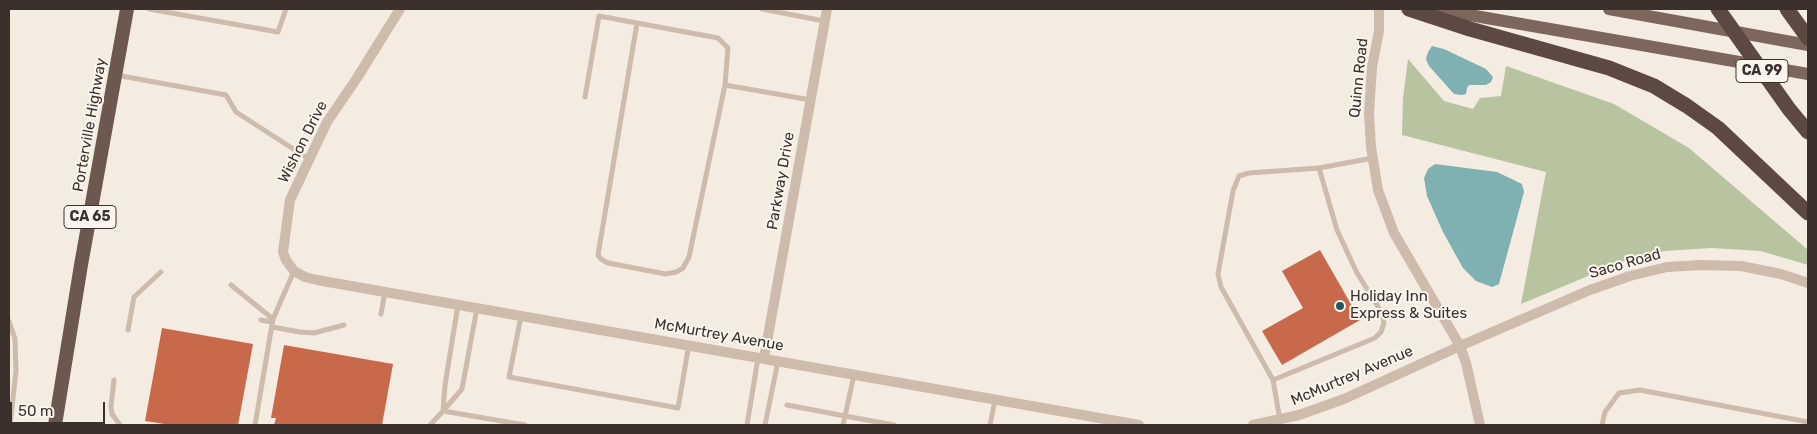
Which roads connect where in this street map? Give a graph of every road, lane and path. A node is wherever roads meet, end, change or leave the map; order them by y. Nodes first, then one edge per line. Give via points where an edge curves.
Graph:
1 (127, 9) edge
2 (149, 9) edge
3 (286, 9) edge
4 (400, 9) edge
5 (762, 9) edge
6 (827, 9) edge
7 (1379, 9) edge
8 (1409, 9) edge
9 (1435, 9) edge
10 (1610, 9) edge
11 (1718, 9) edge
12 (1787, 9) edge
13 (184, 12) edge
14 (794, 12) edge
15 (825, 21) junction
16 (637, 23) junction
17 (1808, 38) edge
18 (1808, 45) edge
19 (1808, 74) edge
20 (116, 75) junction
21 (725, 85) junction
22 (585, 97) dead end
23 (810, 100) junction
24 (1808, 132) edge
25 (1373, 158) junction
26 (309, 160) junction
27 (1319, 168) junction
28 (1808, 213) edge
29 (294, 271) junction
30 (161, 272) dead end
31 (1808, 283) edge
32 (232, 285) dead end
33 (385, 292) junction
34 (458, 304) junction
35 (477, 308) junction
36 (381, 314) dead end
37 (521, 316) junction
38 (261, 320) dead end
39 (9, 321) edge
40 (272, 323) junction
41 (344, 325) dead end
42 (128, 330) dead end
43 (689, 344) junction
44 (1460, 346) junction
45 (761, 358) junction
46 (778, 361) junction
47 (854, 375) junction
48 (114, 380) dead end
49 (1273, 380) junction
50 (995, 400) junction
51 (787, 405) dead end
52 (443, 411) junction
53 (845, 416) junction
54 (1280, 420) junction
55 (1084, 421) edge
56 (1808, 422) edge
57 (10, 425) edge
58 (55, 425) edge
59 (120, 425) edge
60 (255, 425) edge
61 (430, 425) edge
62 (525, 425) edge
63 (747, 425) edge
64 (765, 425) edge
65 (843, 425) edge
66 (894, 425) edge
67 (990, 425) edge
68 (1140, 425) edge
69 (1254, 425) edge
70 (1480, 425) edge
71 (1602, 425) edge

1 - 20 highway, Porterville Highway / CA 65
2 - 13 lane
3 - 13 lane via 278,32
4 - 26 street, Wishon Drive via 327,122
5 - 14 lane
6 - 15 street, Parkway Drive
7 - 25 street, Quinn Road via 1369,112
8 - 28 highway via 1609,68 1654,86 1718,128
9 - 19 main road
10 - 18 main road
11 - 24 highway, CA 99
12 - 17 highway
14 - 15 lane
15 - 23 street, Parkway Drive
16 - 21 lane via 718,38 728,48
16 - 21 lane via 598,255 601,259 666,274 683,268 689,258
16 - 22 lane via 599,16
20 - 26 lane via 226,95 236,112
20 - 58 highway, Porterville Highway / CA 65
21 - 23 lane
23 - 45 street, Parkway Drive
25 - 27 lane
25 - 44 street, Quinn Road via 1378,190 1394,233
26 - 29 street, Wishon Drive via 290,200 283,244 286,260
27 - 49 lane via 1337,230 1357,273 1382,313 1384,323 1375,338
27 - 49 lane via 1249,172 1239,176 1233,191 1218,274
29 - 33 street, McMurtrey Avenue via 317,280
29 - 40 lane
30 - 42 lane via 134,297
31 - 44 street, Saco Road via 1741,266 1702,264 1667,267 1590,290
32 - 40 lane
33 - 34 street, McMurtrey Avenue
33 - 36 lane
34 - 35 street, McMurtrey Avenue
34 - 52 lane
35 - 37 street, McMurtrey Avenue
35 - 52 lane via 462,388
37 - 43 street, McMurtrey Avenue
37 - 43 lane via 510,377 678,408
38 - 40 lane
39 - 57 lane via 15,339 16,371
40 - 41 lane via 300,332
40 - 60 lane
43 - 45 street, McMurtrey Avenue
44 - 54 street, McMurtrey Avenue via 1344,399
44 - 70 street, Quinn Road
45 - 46 street, McMurtrey Avenue
45 - 63 lane
46 - 47 street, McMurtrey Avenue
46 - 64 lane
47 - 50 street, McMurtrey Avenue
47 - 53 lane
48 - 59 lane via 110,406
49 - 54 lane
50 - 55 street, McMurtrey Avenue
50 - 67 lane
51 - 53 lane
52 - 61 lane
52 - 62 lane
53 - 65 lane
53 - 66 lane
54 - 69 street, McMurtrey Avenue
55 - 68 street, McMurtrey Avenue
56 - 71 lane via 1640,390 1619,393 1605,412

